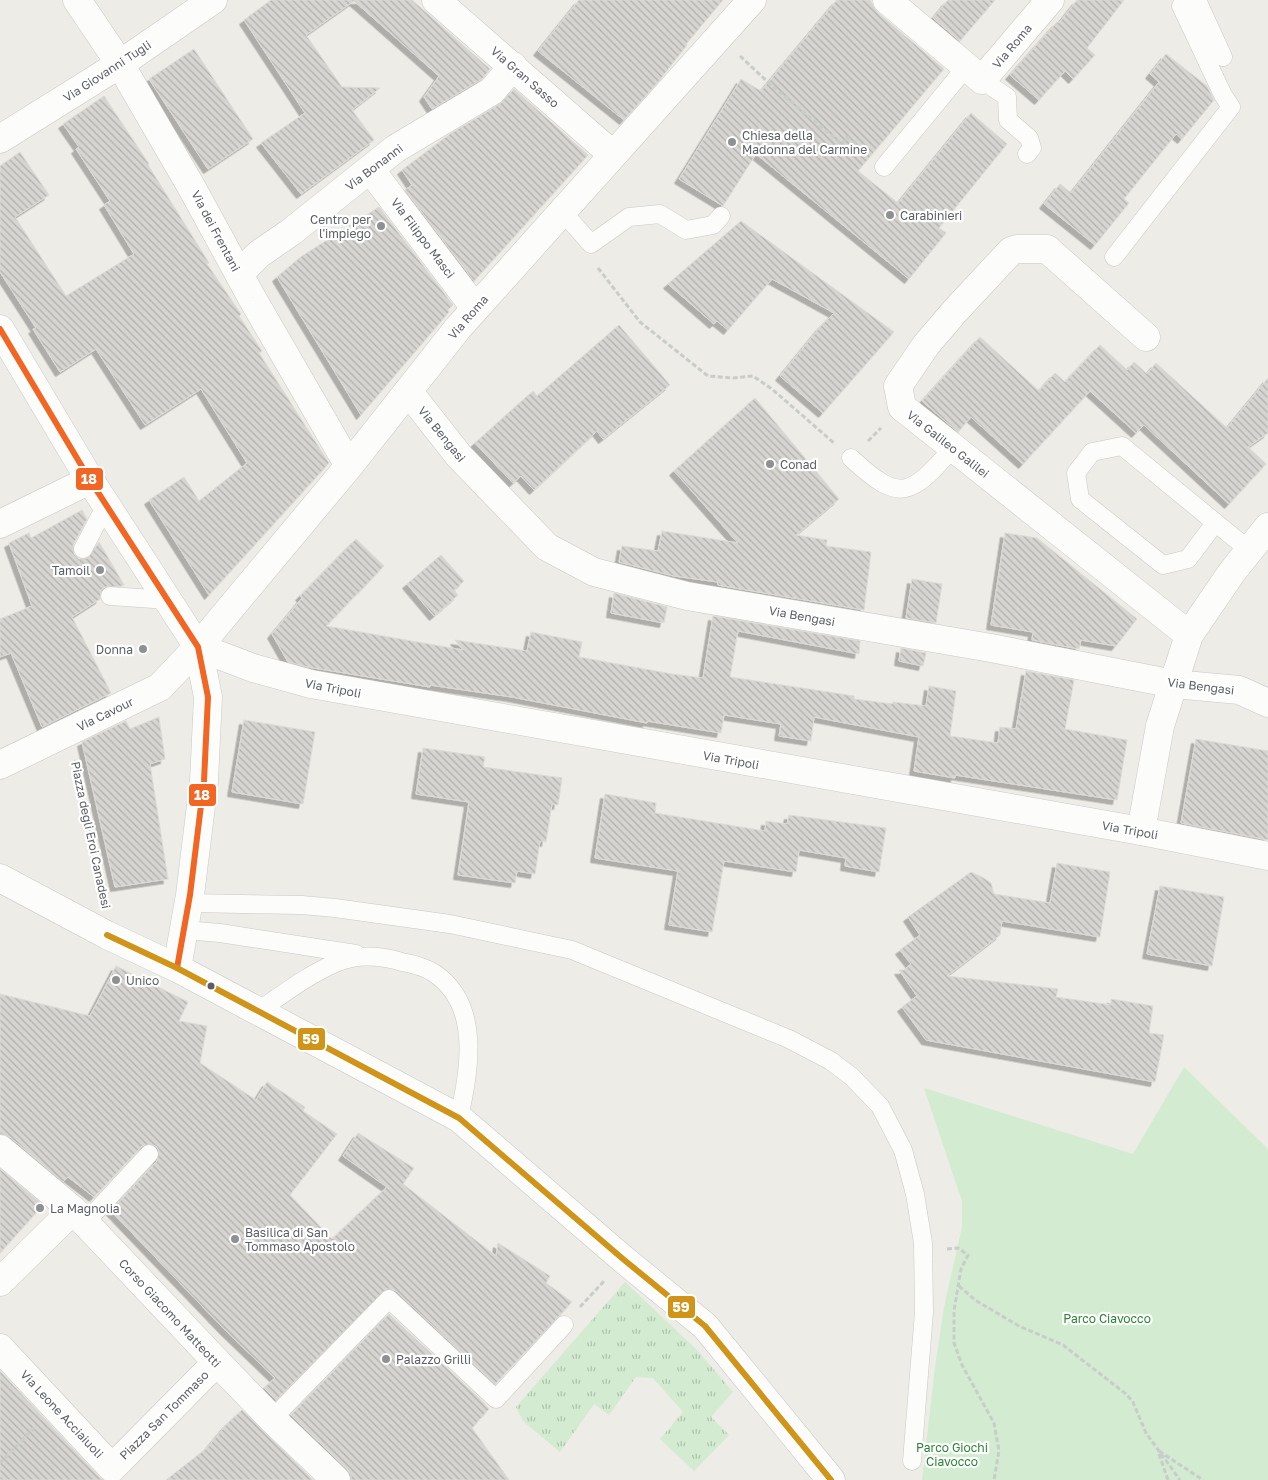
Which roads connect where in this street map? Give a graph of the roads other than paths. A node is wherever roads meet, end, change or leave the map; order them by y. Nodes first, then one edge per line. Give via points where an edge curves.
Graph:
1 (77, 0) edge
2 (213, 0) edge
3 (436, 0) edge
4 (752, 0) edge
5 (1050, 0) edge
6 (1185, 0) edge
7 (1197, 0) edge
8 (900, 4) edge
9 (1224, 57) dead end
10 (120, 64) junction
11 (513, 66) junction
12 (975, 73) junction
13 (0, 139) edge
14 (612, 154) junction
15 (1027, 154) dead end
16 (884, 167) road end
17 (370, 169) junction
18 (562, 211) junction
19 (721, 216) dead end
20 (1114, 257) dead end
21 (239, 274) junction
22 (475, 308) junction
23 (0, 329) edge
24 (1146, 338) dead end
25 (408, 391) junction
26 (953, 448) junction
27 (851, 458) road end
28 (349, 466) junction
29 (90, 480) junction
30 (106, 505) junction
31 (1215, 523) junction
32 (0, 524) edge
33 (1268, 527) edge
34 (83, 548) dead end
35 (1249, 550) junction
36 (110, 596) dead end
37 (168, 600) junction
38 (1189, 635) junction
39 (198, 648) junction
40 (1174, 684) junction
41 (1268, 703) edge
42 (0, 765) edge
43 (1141, 831) junction
44 (1268, 856) edge
45 (0, 878) edge
46 (186, 916) junction
47 (372, 956) junction
48 (176, 968) junction
49 (257, 1012) junction
50 (459, 1118) junction
51 (0, 1149) edge
52 (149, 1154) dead end
53 (79, 1216) junction
54 (0, 1282) edge
55 (564, 1325) road end
56 (0, 1348) edge
57 (217, 1362) junction
58 (272, 1419) junction
59 (912, 1461) dead end
60 (117, 1474) edge
61 (336, 1480) edge
62 (831, 1480) edge

1 - 10 street, Via dei Frentani
2 - 10 street, Via Giovanni Tugli
3 - 11 street, Via Gran Sasso
4 - 14 street, Via Roma
5 - 12 street, Via Roma
6 - 20 lane via 1181,6 1230,107
7 - 9 lane
8 - 12 street
10 - 13 street, Via Giovanni Tugli
10 - 21 street, Via dei Frentani
11 - 14 street, Via Gran Sasso
11 - 17 street, Via Bonanni via 492,90 395,149
12 - 15 lane via 1007,97 1008,120 1029,138 1032,148
12 - 16 lane
14 - 18 street, Via Roma
17 - 21 street, Via Bonanni via 259,254
17 - 22 street, Via Filippo Masci
18 - 19 lane via 591,244 629,217 660,214 686,230 713,225
18 - 22 street, Via Roma
21 - 28 street, Via dei Frentani
22 - 25 street, Via Roma
23 - 29 street
24 - 26 street, Via Galileo Galilei via 1047,249 1011,251 926,345 898,386 902,407
25 - 28 street, Via Roma
25 - 40 street, Via Bengasi via 459,456 547,547 594,572 687,596 991,648
26 - 27 lane via 924,478 903,489 879,482
26 - 38 street, Via Galileo Galilei
28 - 39 street, Via Roma
29 - 30 street
29 - 32 street
30 - 34 lane
30 - 37 street
31 - 31 lane via 1122,446 1092,452 1076,473 1080,499 1163,565 1188,559
31 - 35 lane
33 - 35 street
35 - 38 street
36 - 37 lane
37 - 39 street
38 - 40 street
39 - 42 street, Via Cavour via 160,687
39 - 43 street, Via Tripoli via 311,684
39 - 46 street via 208,698 204,781
40 - 41 street, Via Bengasi via 1239,690
40 - 43 street via 1160,726
43 - 44 street, Via Tripoli
45 - 48 street
46 - 47 lane via 229,934
46 - 48 street
46 - 59 lane via 302,905 450,924 572,950 789,1039 845,1071 880,1106 903,1150 915,1194 923,1249 924,1312
47 - 49 lane via 339,962 299,982
47 - 50 lane via 416,965 433,973 446,983 460,1003 467,1023 468,1064
48 - 49 street
49 - 50 street
50 - 62 street via 705,1326
51 - 53 street, Corso Giacomo Matteotti
52 - 53 lane
53 - 54 street
53 - 57 street, Corso Giacomo Matteotti
55 - 58 lane via 496,1399 389,1299
56 - 60 street, Via Leone Acciaiuoli
57 - 58 street, Corso Giacomo Matteotti
57 - 60 street, Piazza San Tommaso
58 - 61 street, Corso Giacomo Matteotti

